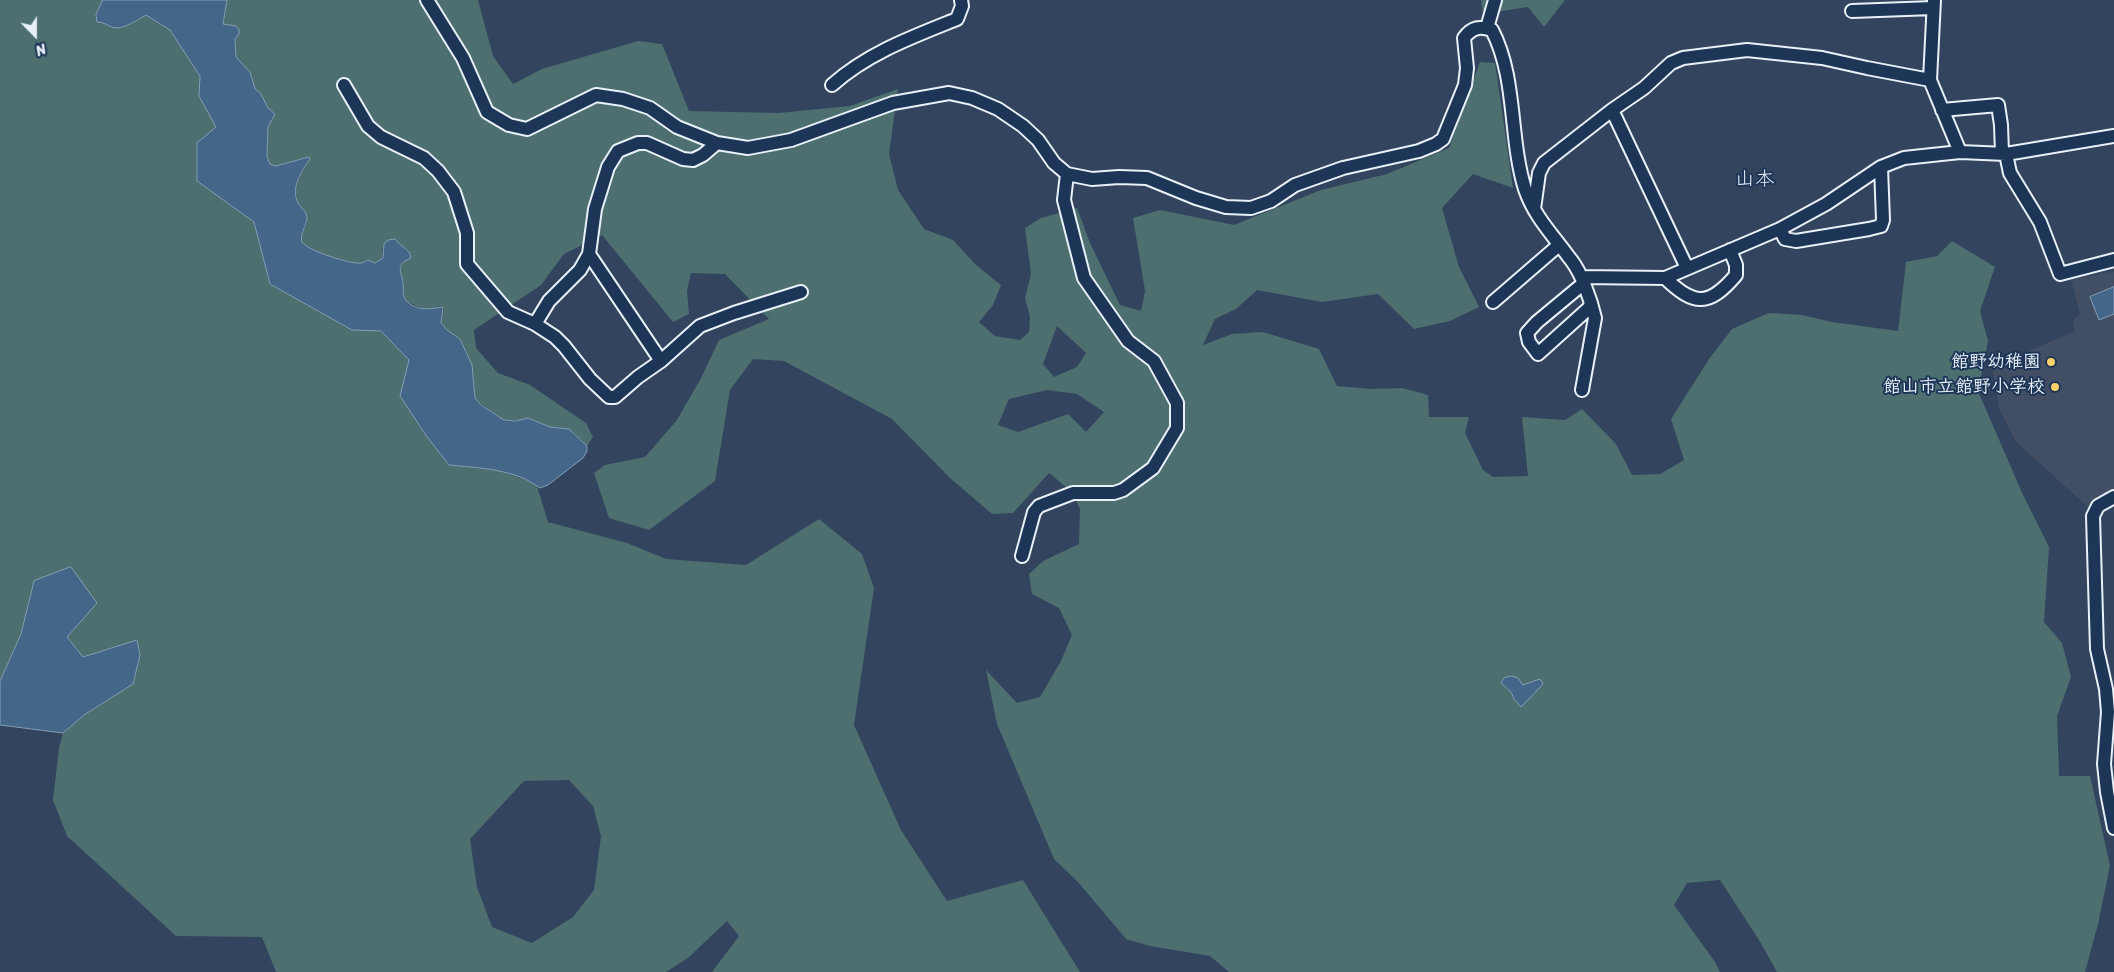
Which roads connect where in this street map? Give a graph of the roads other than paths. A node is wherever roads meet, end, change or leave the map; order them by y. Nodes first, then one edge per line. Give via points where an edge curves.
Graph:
1 (427, 0) edge
2 (961, 0) edge
3 (1495, 0) edge
4 (1933, 4) edge
5 (1852, 11) dead end
6 (1487, 28) junction
7 (1930, 80) junction
8 (832, 85) dead end
9 (344, 86) dead end
10 (1612, 110) junction
11 (1942, 110) junction
12 (2114, 136) edge
13 (717, 143) junction
14 (1960, 152) junction
15 (2004, 154) junction
16 (1881, 167) junction
17 (1067, 174) junction
18 (1534, 212) junction
19 (1780, 230) junction
20 (1559, 245) junction
21 (1730, 250) junction
22 (589, 254) junction
23 (2114, 260) edge
24 (1687, 268) junction
25 (1665, 278) junction
26 (1583, 280) junction
27 (801, 292) dead end
28 (1493, 302) dead end
29 (1591, 303) junction
30 (535, 324) junction
31 (661, 361) junction
32 (1582, 390) dead end
33 (2114, 497) edge
34 (1022, 556) dead end
35 (2114, 828) edge

1 - 13 street via 463,58 487,112 508,126 527,129 596,95 650,108 677,128
2 - 8 street via 957,19 894,44 851,69
3 - 6 street
4 - 5 street
4 - 7 street
6 - 17 street via 1469,31 1464,38 1465,85 1451,121 1443,139 1419,151 1343,168 1296,185 1271,201 1251,208 1226,207 1147,178 1092,179
6 - 18 street via 1492,30 1498,42 1525,188
7 - 10 street via 1822,58 1747,50 1684,58 1671,63 1644,88
7 - 11 street
9 - 30 street via 368,126 380,137 424,158 438,171 454,192 462,214 467,233 467,264 508,312
10 - 18 street via 1544,163 1539,173
10 - 24 street
11 - 14 street
11 - 15 street via 1998,104
12 - 15 street
13 - 17 street via 748,148 791,140 893,103 949,93 972,98 1004,113 1033,135 1054,163
13 - 22 street via 693,160 683,159 648,143 638,143 618,151 608,167 597,200
14 - 15 street
14 - 16 street via 1904,158
15 - 23 street via 2010,173 2040,222 2060,274
16 - 19 street
16 - 19 street via 1881,226 1796,241 1785,239
17 - 34 street via 1064,200 1084,278 1128,341 1154,362 1177,403 1177,428 1153,468 1123,490 1073,493 1039,506 1034,512
18 - 20 street
19 - 21 street
20 - 26 street
20 - 28 street
21 - 24 street
21 - 25 street via 1736,275 1716,295 1702,300 1690,297 1679,292
22 - 30 street via 580,270 549,301
22 - 31 street
24 - 25 street
25 - 26 street
26 - 29 street
26 - 29 street via 1527,333 1538,354
27 - 31 street via 700,326
29 - 32 street via 1595,318
30 - 31 street via 564,346 609,397 615,397
33 - 35 street via 2098,506 2093,516 2097,649 2108,712 2104,764

